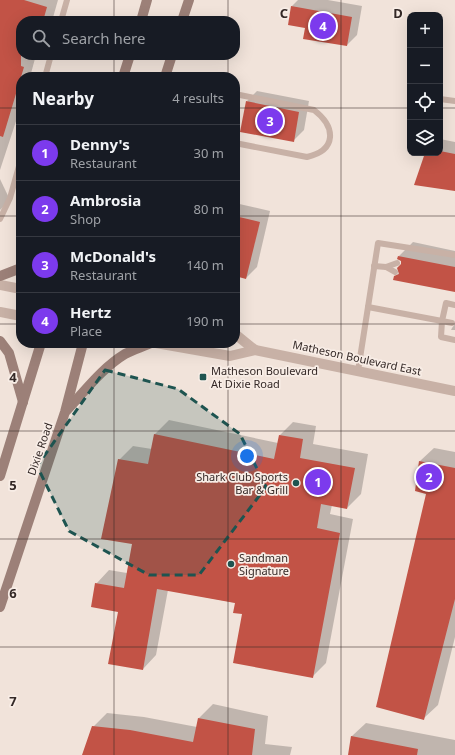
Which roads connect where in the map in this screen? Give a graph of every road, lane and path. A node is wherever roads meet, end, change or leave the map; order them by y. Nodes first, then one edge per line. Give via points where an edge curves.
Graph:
1 (67, 0) edge
2 (147, 0) edge
3 (189, 0) edge
4 (62, 16) edge
5 (142, 16) edge
6 (184, 16) edge
7 (50, 60) edge
8 (128, 60) edge
9 (170, 60) edge
10 (46, 72) edge
11 (125, 72) edge
12 (167, 72) edge
13 (240, 95) edge
14 (443, 99) edge
15 (455, 101) edge
16 (240, 144) edge
17 (16, 177) edge
18 (0, 219) edge
19 (455, 255) edge
20 (396, 263) dead end
21 (374, 266) junction
22 (386, 267) junction
23 (16, 270) edge
24 (395, 272) dead end
25 (0, 276) edge
26 (0, 284) edge
27 (16, 287) edge
28 (455, 305) edge
29 (368, 307) junction
30 (0, 312) edge
31 (16, 315) edge
32 (442, 321) junction
33 (452, 323) dead end
34 (240, 338) edge
35 (455, 340) edge
36 (0, 341) edge
37 (39, 348) edge
38 (82, 348) edge
39 (140, 348) edge
40 (184, 348) edge
41 (255, 350) junction
42 (358, 371) junction
43 (455, 391) edge
44 (23, 402) junction
45 (65, 412) junction
46 (0, 476) edge
47 (0, 607) edge

1 - 4 lane
2 - 5 main road
3 - 6 main road
7 - 10 lane
8 - 11 main road
9 - 12 main road
13 - 16 lane via 314,110 324,118 329,127 330,138 326,148 316,155 307,157
14 - 15 lane
17 - 18 lane
19 - 21 lane via 378,243
20 - 22 lane
21 - 22 lane
21 - 29 lane
22 - 24 lane
23 - 25 main road
26 - 27 street
28 - 32 lane via 446,303
29 - 32 lane
29 - 42 lane
30 - 31 street
32 - 33 lane
32 - 35 lane via 441,337
34 - 41 street, Matheson Boulevard East
36 - 44 main road via 9,353
37 - 44 main road
38 - 45 main road, Dixie Road
39 - 45 main road via 108,367
40 - 41 street, Matheson Boulevard East via 230,356
41 - 42 street, Matheson Boulevard East
42 - 43 street, Matheson Boulevard East
44 - 46 main road
45 - 47 main road, Dixie Road

